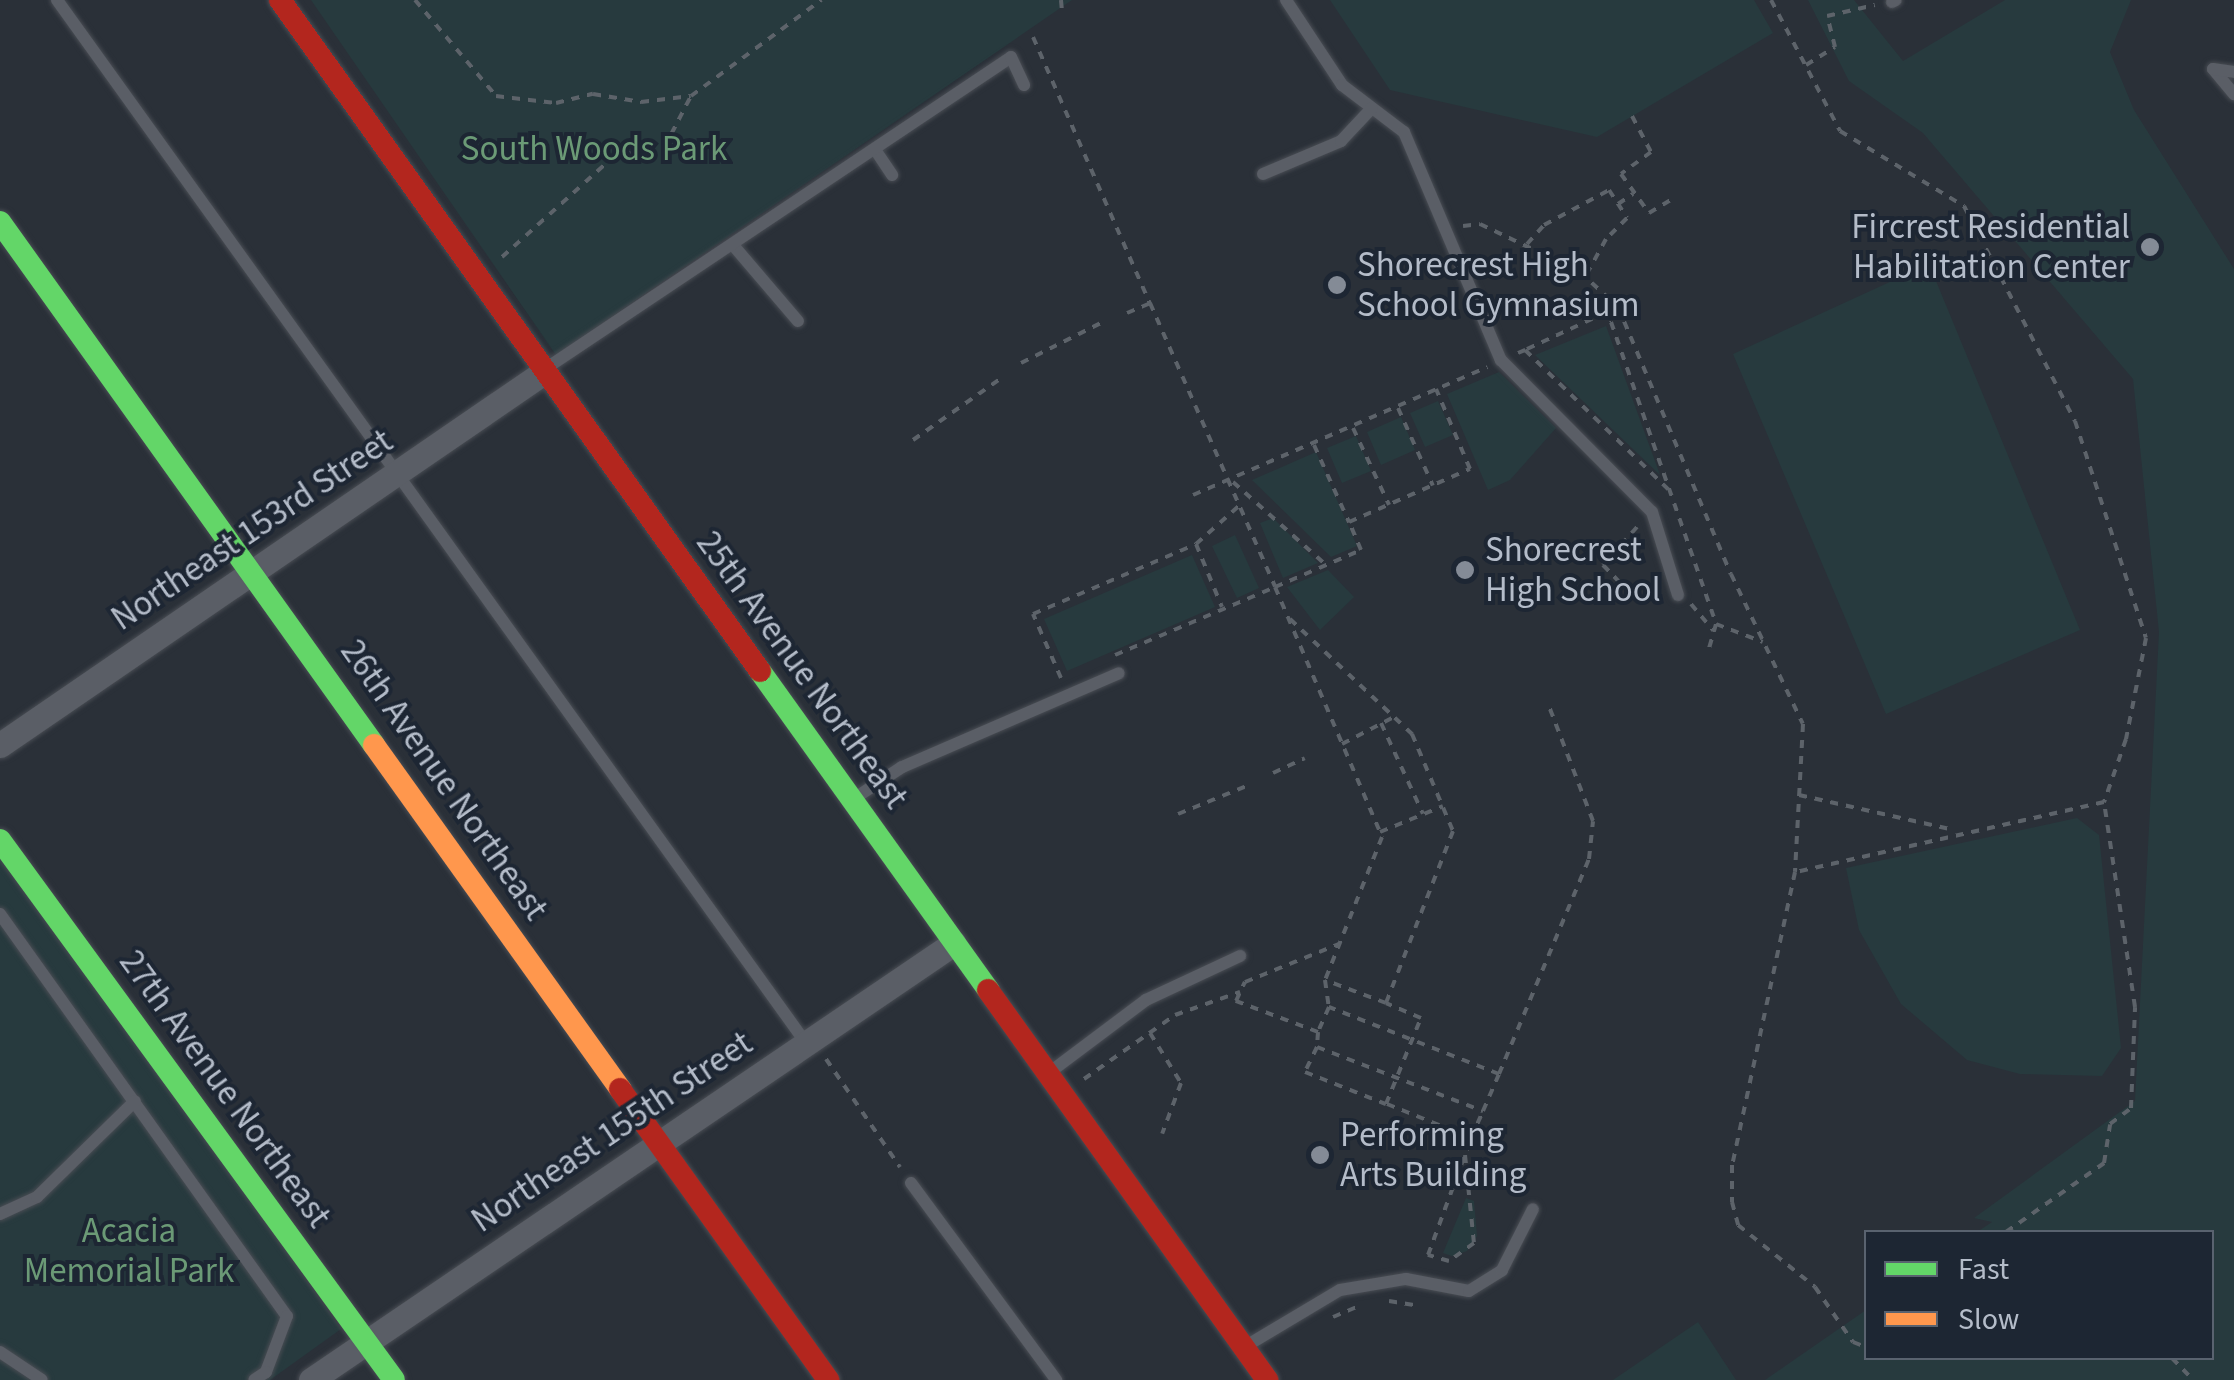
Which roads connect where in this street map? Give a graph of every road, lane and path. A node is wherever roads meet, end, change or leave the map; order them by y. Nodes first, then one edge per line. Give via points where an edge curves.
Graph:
1 (56, 0) edge
2 (280, 0) edge
3 (415, 0) edge
4 (822, 0) edge
5 (1061, 0) edge
6 (1286, 0) edge
7 (1771, 0) edge
8 (1894, 1) edge
9 (1062, 11) dead end
10 (1034, 36) dead end
11 (1805, 66) junction
12 (2234, 72) edge
13 (1024, 85) dead end
14 (2234, 94) edge
15 (692, 96) junction
16 (1372, 108) junction
17 (1632, 116) dead end
18 (876, 151) junction
19 (1264, 174) dead end
20 (892, 175) dead end
21 (1633, 194) junction
22 (1676, 197) dead end
23 (1618, 204) junction
24 (0, 222) edge
25 (1446, 228) junction
26 (1526, 244) junction
27 (733, 245) junction
28 (496, 262) dead end
29 (1585, 277) junction
30 (1150, 303) junction
31 (1618, 306) junction
32 (1127, 312) dead end
33 (798, 322) dead end
34 (1102, 323) dead end
35 (1525, 350) junction
36 (1501, 360) junction
37 (1021, 363) dead end
38 (544, 372) junction
39 (1000, 379) dead end
40 (1436, 388) junction
41 (1397, 406) junction
42 (1352, 426) junction
43 (913, 440) dead end
44 (1313, 442) junction
45 (398, 472) junction
46 (1229, 479) junction
47 (1433, 486) junction
48 (1670, 491) junction
49 (1193, 495) dead end
50 (1388, 505) junction
51 (1240, 506) junction
52 (1350, 522) junction
53 (1638, 526) dead end
54 (1196, 544) junction
55 (1326, 564) junction
56 (253, 572) junction
57 (1274, 587) junction
58 (1678, 595) junction
59 (1222, 607) junction
60 (1287, 616) junction
61 (1716, 624) junction
62 (1714, 631) junction
63 (1764, 643) junction
64 (1708, 652) dead end
65 (1097, 662) dead end
66 (1079, 670) dead end
67 (1119, 673) dead end
68 (1548, 704) dead end
69 (1394, 717) junction
70 (1381, 724) junction
71 (1342, 744) junction
72 (0, 745) edge
73 (1305, 758) dead end
74 (1274, 773) dead end
75 (1249, 784) dead end
76 (1799, 795) junction
77 (852, 800) junction
78 (2104, 802) junction
79 (1443, 806) junction
80 (1178, 814) dead end
81 (1424, 814) junction
82 (1958, 831) junction
83 (1380, 832) junction
84 (0, 840) edge
85 (1795, 872) junction
86 (0, 914) edge
87 (954, 943) junction
88 (1339, 944) junction
89 (1240, 956) dead end
90 (1325, 980) junction
91 (1240, 992) junction
92 (1386, 1003) junction
93 (1329, 1008) junction
94 (1318, 1032) junction
95 (1150, 1033) junction
96 (1412, 1039) junction
97 (809, 1041) junction
98 (1318, 1047) junction
99 (1048, 1074) junction
100 (1499, 1074) junction
101 (1398, 1076) junction
102 (1078, 1083) dead end
103 (135, 1101) junction
104 (1386, 1104) junction
105 (1483, 1111) junction
106 (1162, 1134) dead end
107 (1471, 1138) junction
108 (659, 1143) junction
109 (1465, 1155) junction
110 (911, 1183) joint
111 (1534, 1209) dead end
112 (0, 1214) edge
113 (2009, 1230) edge
114 (1379, 1300) dead end
115 (1366, 1302) dead end
116 (1414, 1304) dead end
117 (1322, 1323) dead end
118 (366, 1342) junction
119 (1864, 1346) edge
120 (1244, 1347) junction
121 (0, 1352) edge
122 (2174, 1360) edge
123 (42, 1380) edge
124 (254, 1380) edge
125 (311, 1380) edge
126 (394, 1380) edge
127 (828, 1380) edge
128 (1056, 1380) edge
129 (1267, 1380) edge
130 (2193, 1380) edge

1 - 45 lane
2 - 38 street, 25th Avenue Northeast
3 - 15 path via 496,96 556,103 593,94 641,102
4 - 15 path
5 - 9 path
6 - 16 lane via 1342,85
7 - 11 path
8 - 11 path via 1826,16 1835,47
10 - 30 path
11 - 78 path via 1840,131 1964,206 2075,422 2146,638 2126,739
12 - 14 lane via 2213,69
13 - 18 lane via 1010,57
15 - 28 path via 664,148 614,156
16 - 19 lane via 1341,141
16 - 25 lane via 1411,142
17 - 21 path via 1651,152 1621,174
18 - 20 lane
18 - 27 lane
21 - 22 path via 1648,213
21 - 23 path
23 - 26 path via 1609,190 1544,226
23 - 29 path via 1626,218
24 - 56 street, 26th Avenue Northeast
25 - 26 path via 1480,224
25 - 36 lane
26 - 29 path
27 - 33 lane
27 - 38 lane via 561,354
29 - 31 path
30 - 32 path
30 - 46 path
31 - 35 path
31 - 48 path via 1611,322
31 - 63 path
34 - 37 path
35 - 36 path
35 - 48 path
36 - 40 path
36 - 58 lane via 1652,512
38 - 45 street, Northeast 153rd Street
38 - 77 street, 25th Avenue Northeast
39 - 43 path
40 - 41 path
40 - 47 path via 1470,469
41 - 42 path
41 - 47 path
42 - 44 path
42 - 50 path
44 - 46 path
44 - 52 path
45 - 56 street, Northeast 153rd Street
45 - 97 lane
46 - 49 path
46 - 51 path
46 - 55 path
47 - 50 path
48 - 61 path
50 - 52 path
51 - 54 path
51 - 57 path
52 - 55 path via 1360,550
53 - 58 path via 1603,565 1630,594
54 - 59 path
54 - 66 path via 1033,614 1061,678
55 - 57 path
56 - 72 street, Northeast 153rd Street
56 - 108 street, 26th Avenue Northeast
57 - 59 path
57 - 60 path
58 - 62 path
59 - 65 path
60 - 69 path
60 - 71 path
61 - 62 path
61 - 63 path
62 - 64 path
63 - 76 path via 1803,724
67 - 77 lane via 902,767
68 - 100 path via 1593,821 1588,858
69 - 70 path
69 - 79 path via 1412,734
70 - 71 path
70 - 81 path
71 - 83 path
73 - 74 path
75 - 80 path
76 - 82 path
76 - 85 path
77 - 87 street, 25th Avenue Northeast
78 - 82 path
78 - 113 path via 2135,1006 2130,1108 2110,1124 2104,1163
79 - 81 path
79 - 92 path via 1453,831
81 - 83 path
82 - 85 path
83 - 88 path
84 - 118 street, 27th Avenue Northeast
85 - 119 path via 1732,1164 1732,1202 1738,1225 1815,1287 1854,1342
86 - 103 lane
87 - 97 street, Northeast 155th Street
87 - 99 street, 25th Avenue Northeast
88 - 90 path
88 - 91 path via 1246,982
89 - 99 lane via 1146,1000
90 - 92 path
90 - 93 path
91 - 94 path via 1236,1001
91 - 95 path via 1175,1015
92 - 96 path via 1421,1018
93 - 94 path
93 - 96 path
94 - 98 path
95 - 102 path
95 - 106 path via 1181,1082
96 - 100 path
96 - 101 path
97 - 108 street, Northeast 155th Street
97 - 110 path
98 - 101 path
98 - 104 path via 1306,1072
99 - 120 street, 25th Avenue Northeast
100 - 105 path
101 - 104 path
101 - 105 path
103 - 112 lane via 37,1198
103 - 124 lane via 287,1316 266,1372
104 - 107 path
105 - 107 path
107 - 109 path
108 - 118 street, Northeast 155th Street
108 - 127 street, 26th Avenue Northeast
109 - 109 path via 1428,1255 1449,1261 1474,1243
110 - 128 lane
111 - 120 lane via 1502,1270 1468,1291 1406,1279 1340,1290
114 - 116 path
115 - 117 path
118 - 125 street, Northeast 155th Street
118 - 126 street, 27th Avenue Northeast
120 - 129 street, 25th Avenue Northeast
121 - 123 lane
122 - 130 path

